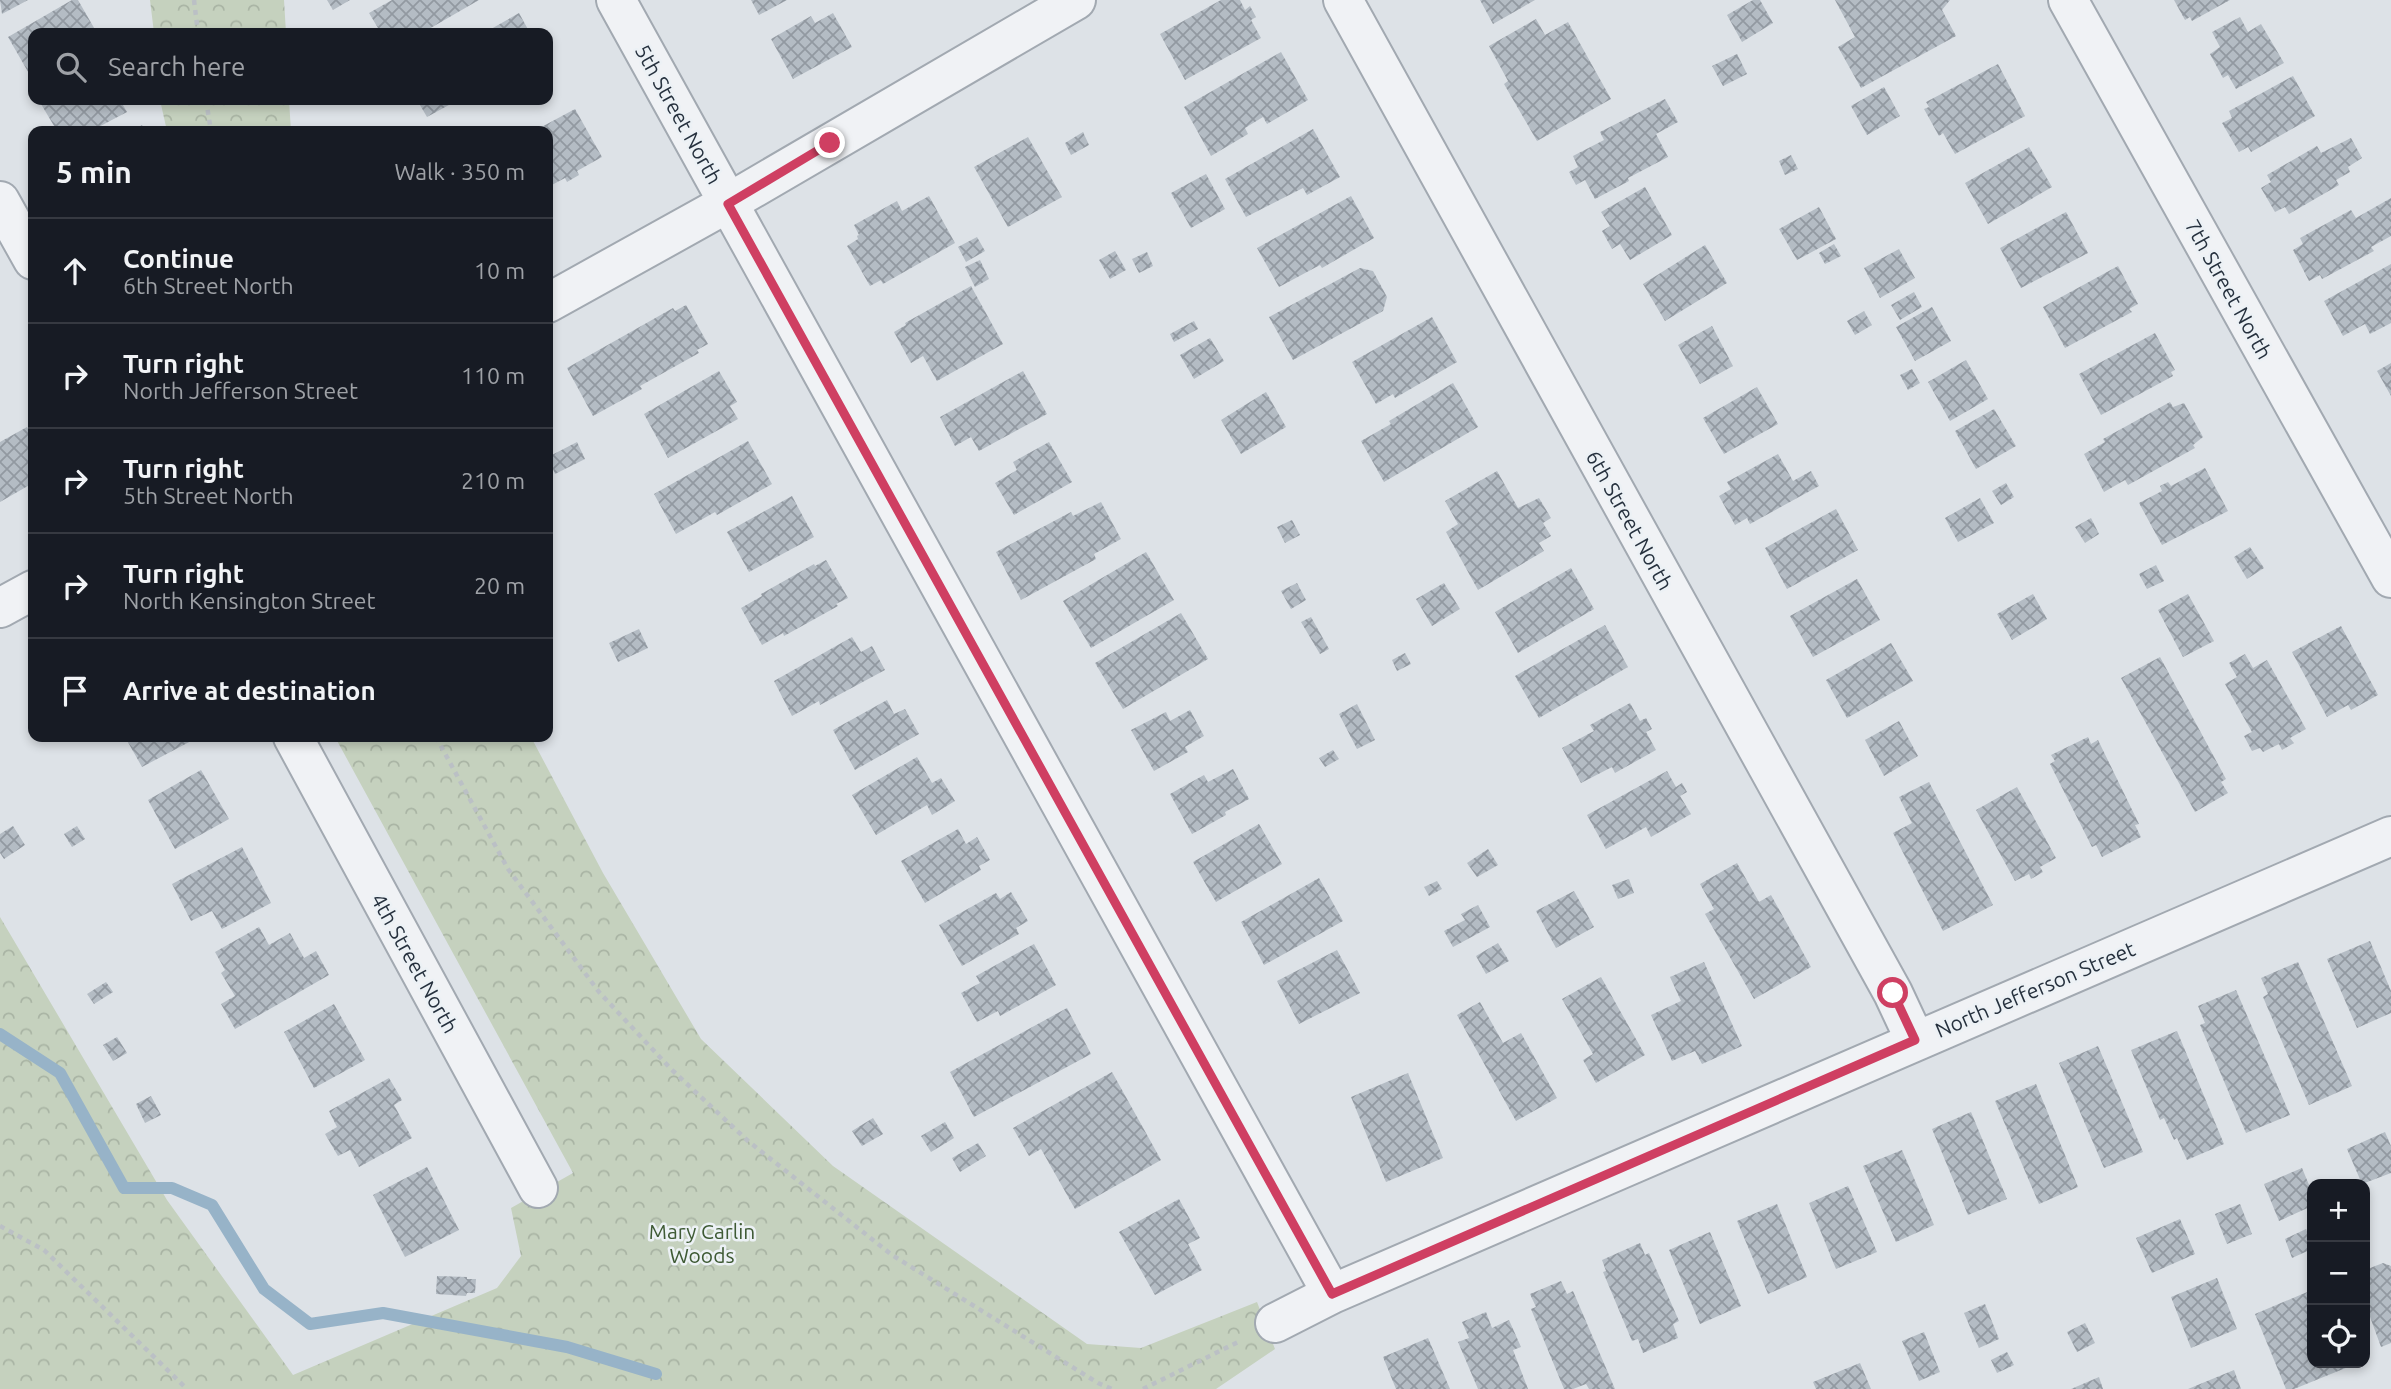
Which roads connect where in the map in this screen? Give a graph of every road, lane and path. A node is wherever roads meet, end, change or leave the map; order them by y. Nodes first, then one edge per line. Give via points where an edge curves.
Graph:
1 (194, 0) edge
2 (616, 0) edge
3 (1076, 0) edge
4 (1343, 0) edge
5 (2068, 0) edge
6 (197, 28) edge
7 (207, 105) edge
8 (210, 126) edge
9 (0, 201) edge
10 (728, 204) junction
11 (28, 251) edge
12 (553, 300) edge
13 (2391, 578) edge
14 (28, 593) edge
15 (0, 608) edge
16 (296, 742) edge
17 (439, 742) edge
18 (2391, 836) edge
19 (1915, 1040) junction
20 (538, 1188) dead end
21 (0, 1226) edge
22 (1332, 1294) junction
23 (1275, 1323) joint
24 (187, 1389) edge
25 (1112, 1389) edge
26 (1143, 1389) edge

1 - 6 path
2 - 10 street, 5th Street North
3 - 10 street
4 - 19 street, 6th Street North
5 - 13 street, 7th Street North
7 - 8 path
9 - 11 street
10 - 12 street
10 - 22 street, 5th Street North
14 - 15 street
16 - 20 street, 4th Street North
17 - 25 path via 508,869 599,992 671,1069 748,1141 892,1255
18 - 19 street, North Jefferson Street
19 - 22 street, North Jefferson Street
21 - 24 path via 44,1250
22 - 23 street, North Jefferson Street
23 - 26 path

